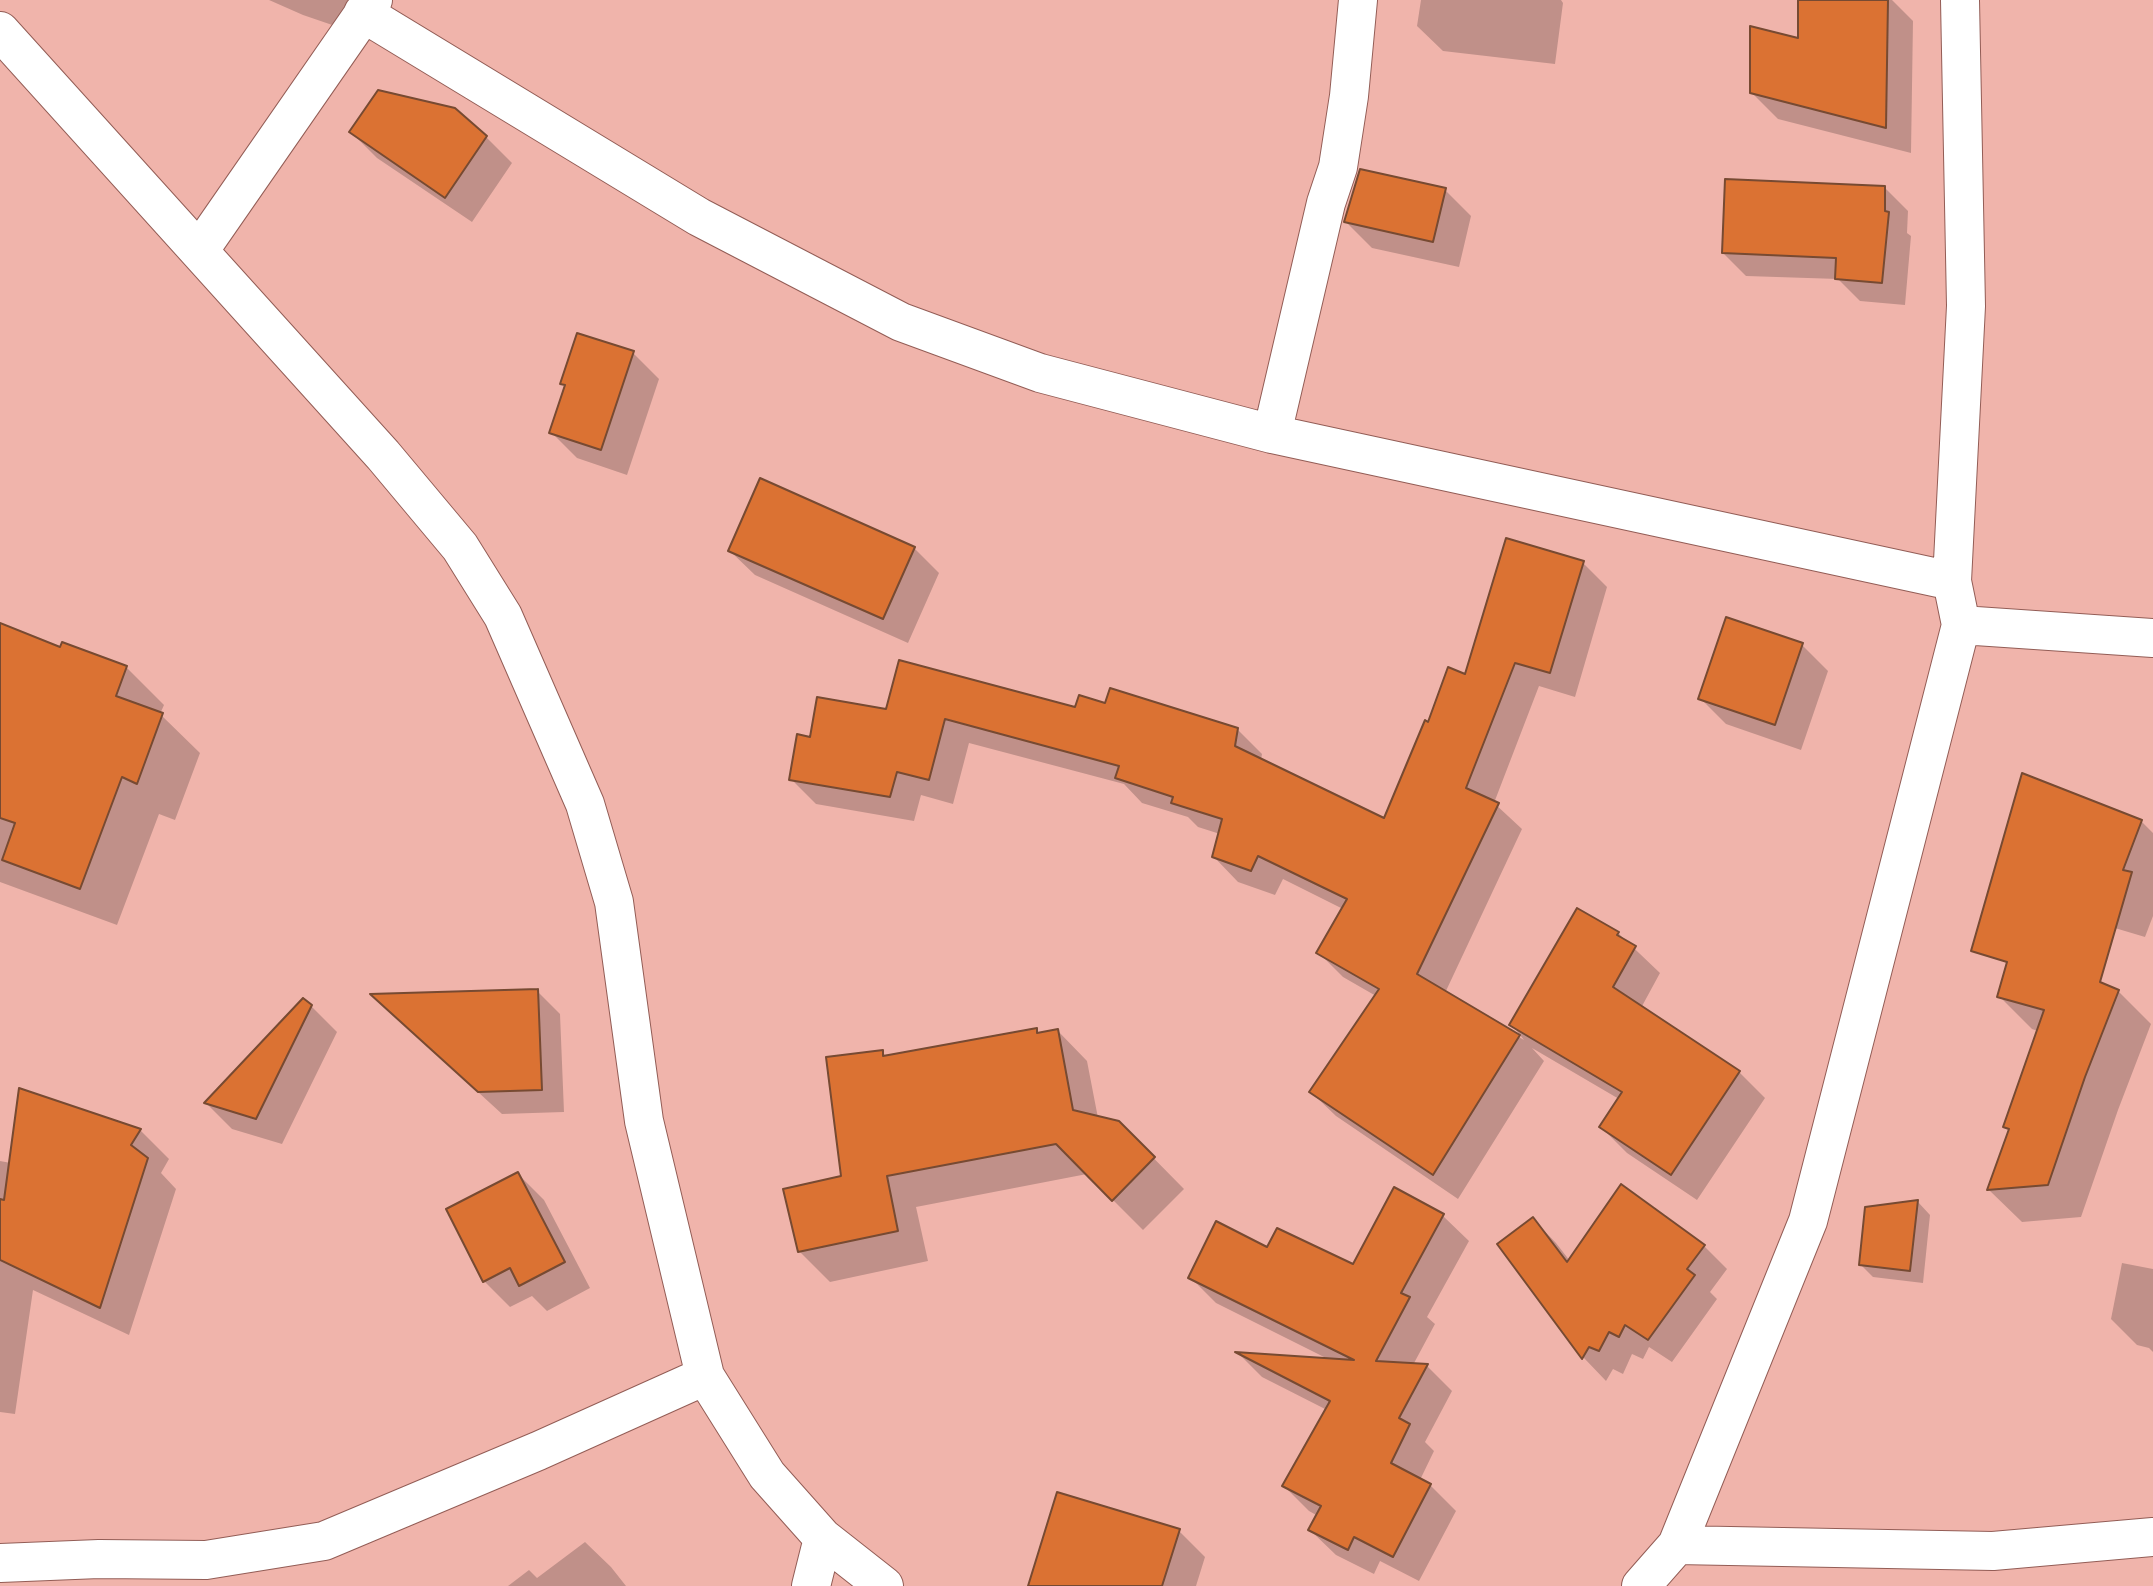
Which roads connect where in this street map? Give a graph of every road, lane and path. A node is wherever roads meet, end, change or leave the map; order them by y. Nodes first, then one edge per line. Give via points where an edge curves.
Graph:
1 (1358, 0) edge
2 (1960, 0) edge
3 (368, 6) edge
4 (0, 31) edge
5 (199, 251) junction
6 (1272, 434) junction
7 (1952, 581) junction
8 (1961, 625) junction
9 (2153, 638) edge
10 (705, 1376) junction
11 (2153, 1537) edge
12 (822, 1538) junction
13 (1677, 1545) junction
14 (0, 1563) edge
15 (811, 1586) edge
16 (884, 1586) edge
17 (1641, 1586) edge

1 - 6 street via 1338,167
2 - 7 street via 1966,306
3 - 5 street
3 - 6 street via 699,217 901,322 1040,373
4 - 5 street
5 - 10 street via 460,547 503,617 585,804 614,902 644,1121
6 - 7 street
7 - 8 street
8 - 9 street
8 - 13 street via 1808,1221
10 - 12 street via 767,1475
10 - 14 street via 324,1541 206,1560
11 - 13 street via 1993,1551
12 - 15 street
12 - 16 street
13 - 17 street

